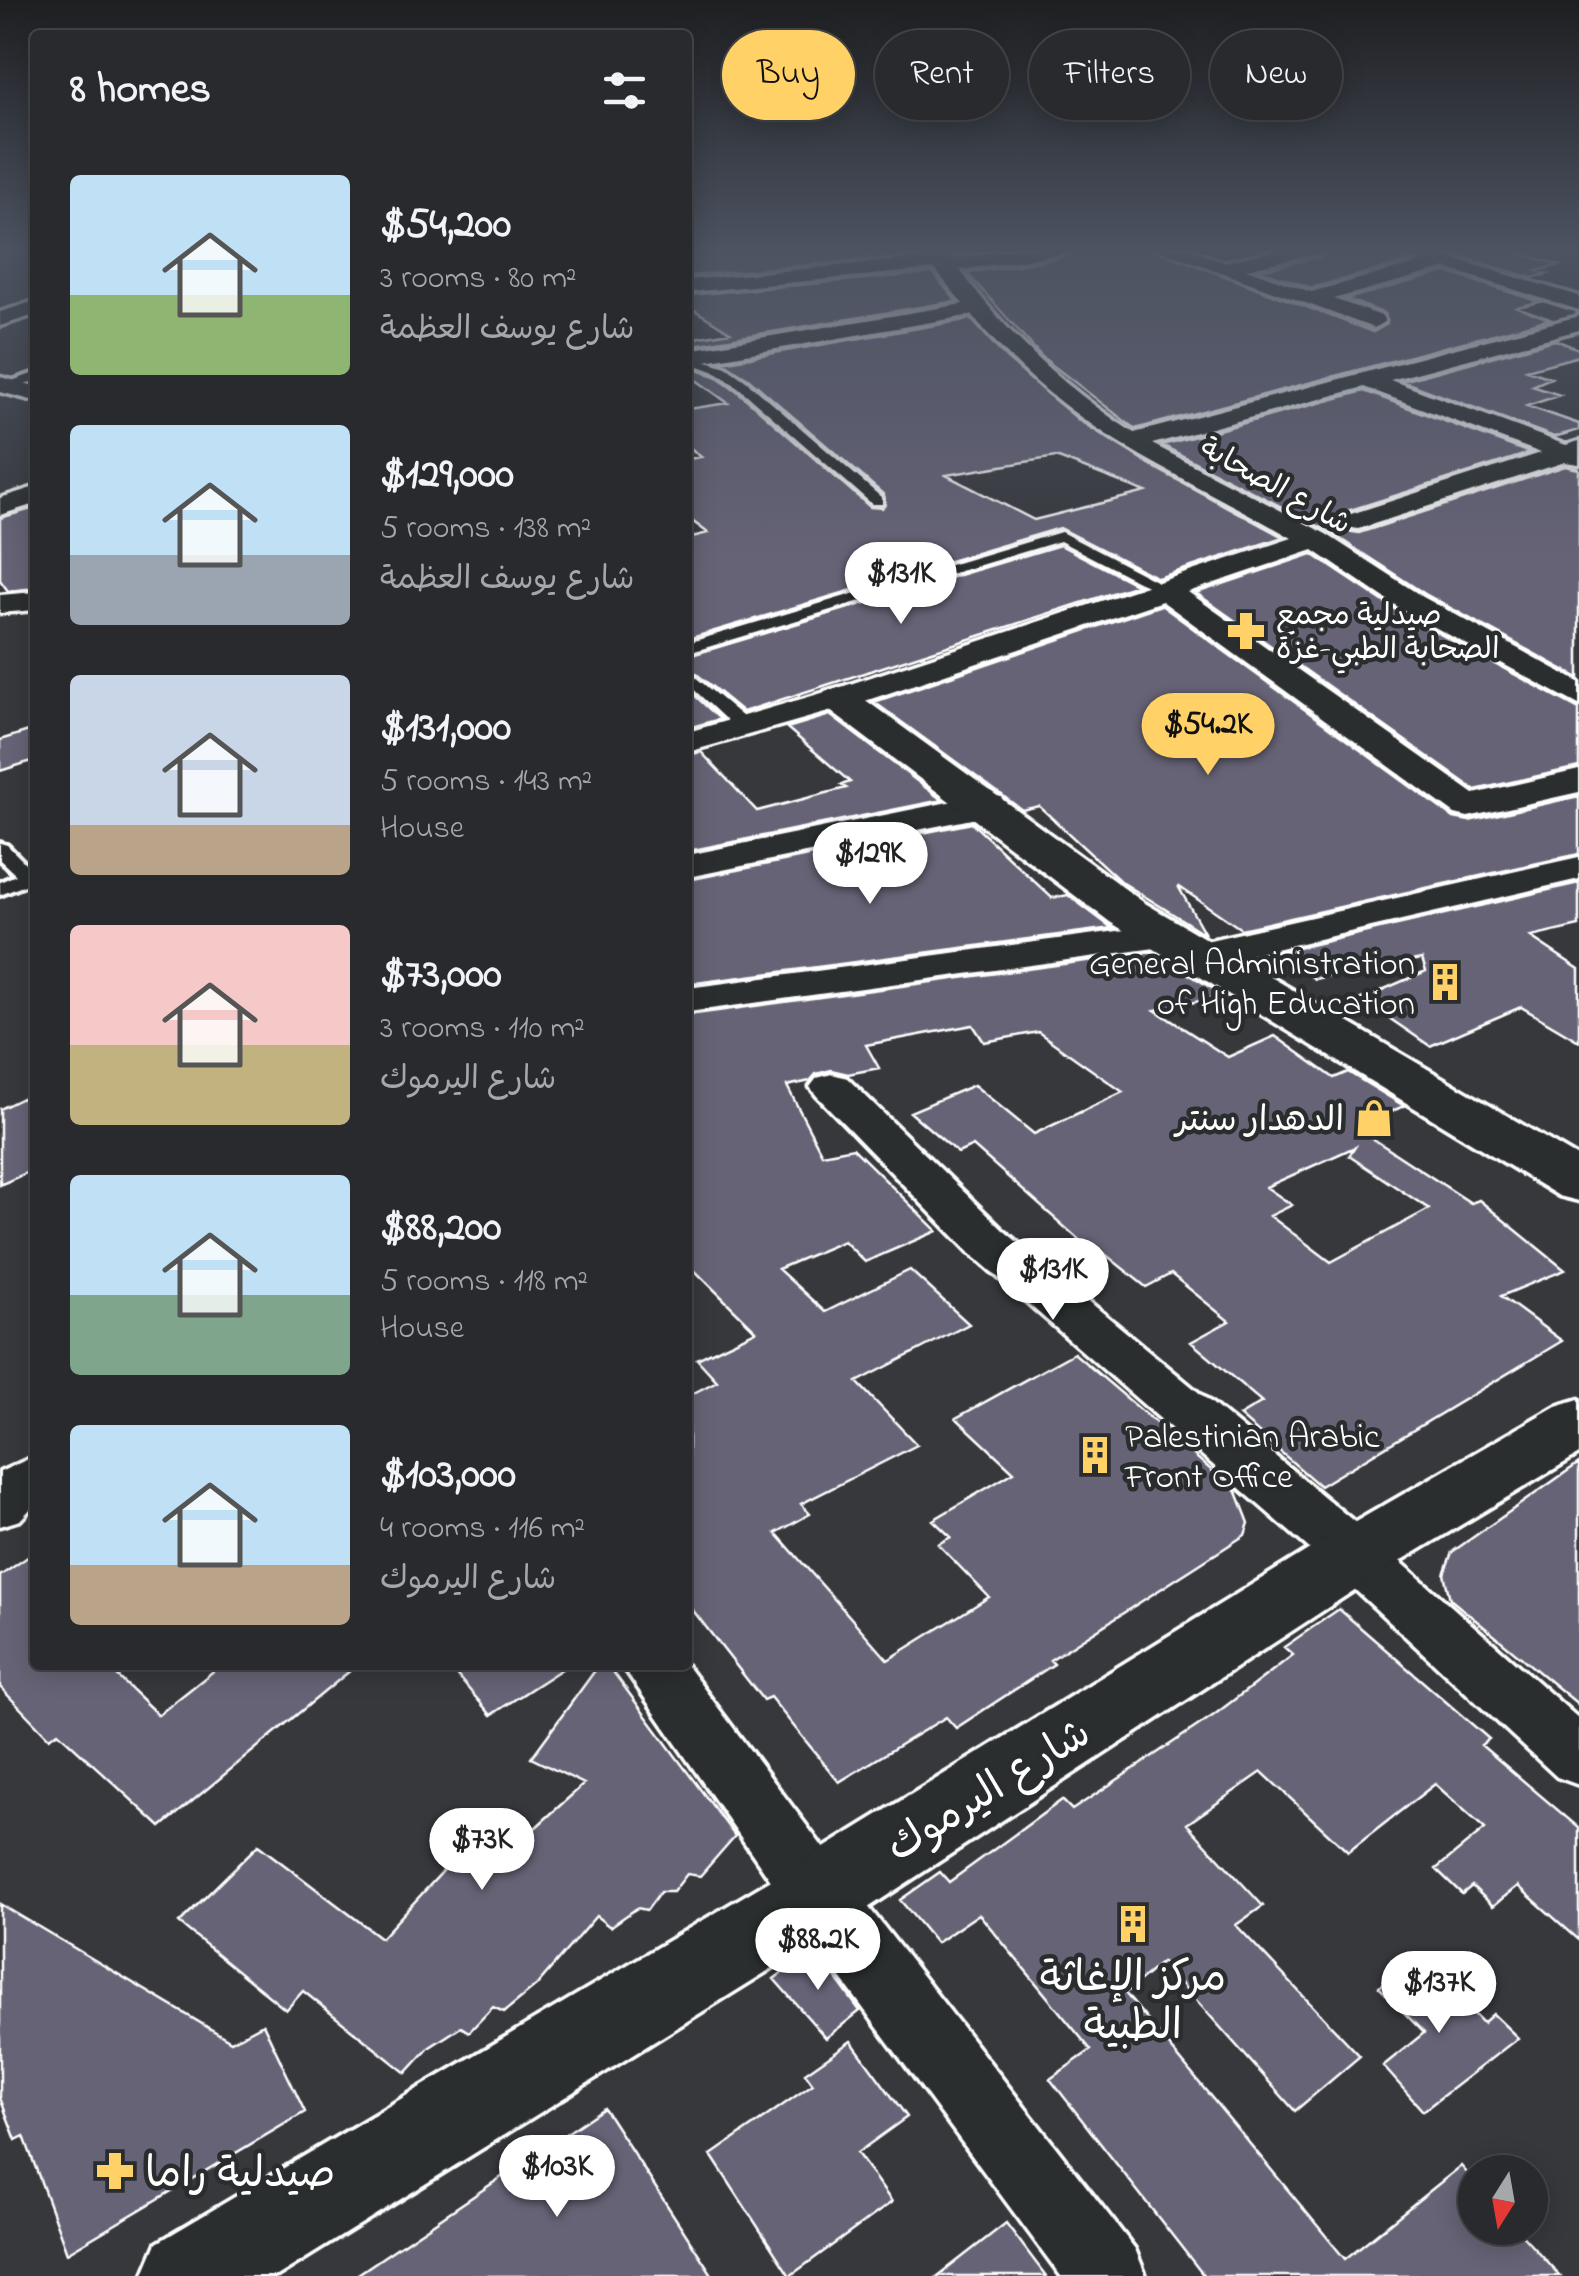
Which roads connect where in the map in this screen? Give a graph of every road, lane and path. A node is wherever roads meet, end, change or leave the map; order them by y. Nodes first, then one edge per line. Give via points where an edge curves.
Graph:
1 (1021, 354) edge
2 (1463, 354) edge
3 (692, 359) edge
4 (30, 378) edge
5 (1367, 380) junction
6 (3, 384) edge
7 (30, 392) edge
8 (1130, 442) junction
9 (1575, 454) edge
10 (30, 496) edge
11 (877, 501) dead end
12 (0, 507) edge
13 (1358, 521) dead end
14 (1315, 540) junction
15 (1166, 590) junction
16 (30, 601) edge
17 (1, 602) edge
18 (692, 647) edge
19 (692, 680) edge
20 (1573, 685) edge
21 (839, 698) junction
22 (743, 726) junction
23 (692, 741) edge
24 (1577, 784) edge
25 (988, 806) junction
26 (0, 849) edge
27 (692, 865) edge
28 (1579, 868) edge
29 (30, 874) edge
30 (30, 875) edge
31 (0, 889) edge
32 (1182, 946) junction
33 (692, 1000) edge
34 (832, 1087) dead end
35 (1579, 1183) edge
36 (1579, 1423) edge
37 (1355, 1555) junction
38 (656, 1670) edge
39 (1579, 1758) edge
40 (819, 1895) junction
41 (190, 2276) edge
42 (1108, 2276) edge

1 - 8 street, شارع الصحابة
2 - 5 street
3 - 11 lane via 742,384
4 - 6 lane
5 - 8 street
5 - 9 street
6 - 7 street
8 - 14 street, شارع الصحابة
9 - 13 street
10 - 12 street
14 - 15 street
14 - 20 street, شارع الصحابة via 1409,601
15 - 18 lane via 1061,536
15 - 21 street
15 - 24 street via 1468,806
16 - 17 street
19 - 22 lane
21 - 22 street
21 - 25 street
22 - 23 street
25 - 27 street
25 - 32 street via 1110,904
26 - 29 lane
28 - 32 street
30 - 31 lane
32 - 33 street
32 - 35 street
34 - 37 street via 986,1241
36 - 37 street, شارع اليرموك
37 - 39 street
37 - 40 street, شارع اليرموك
38 - 40 street
40 - 41 street, شارع اليرموك
40 - 42 street

